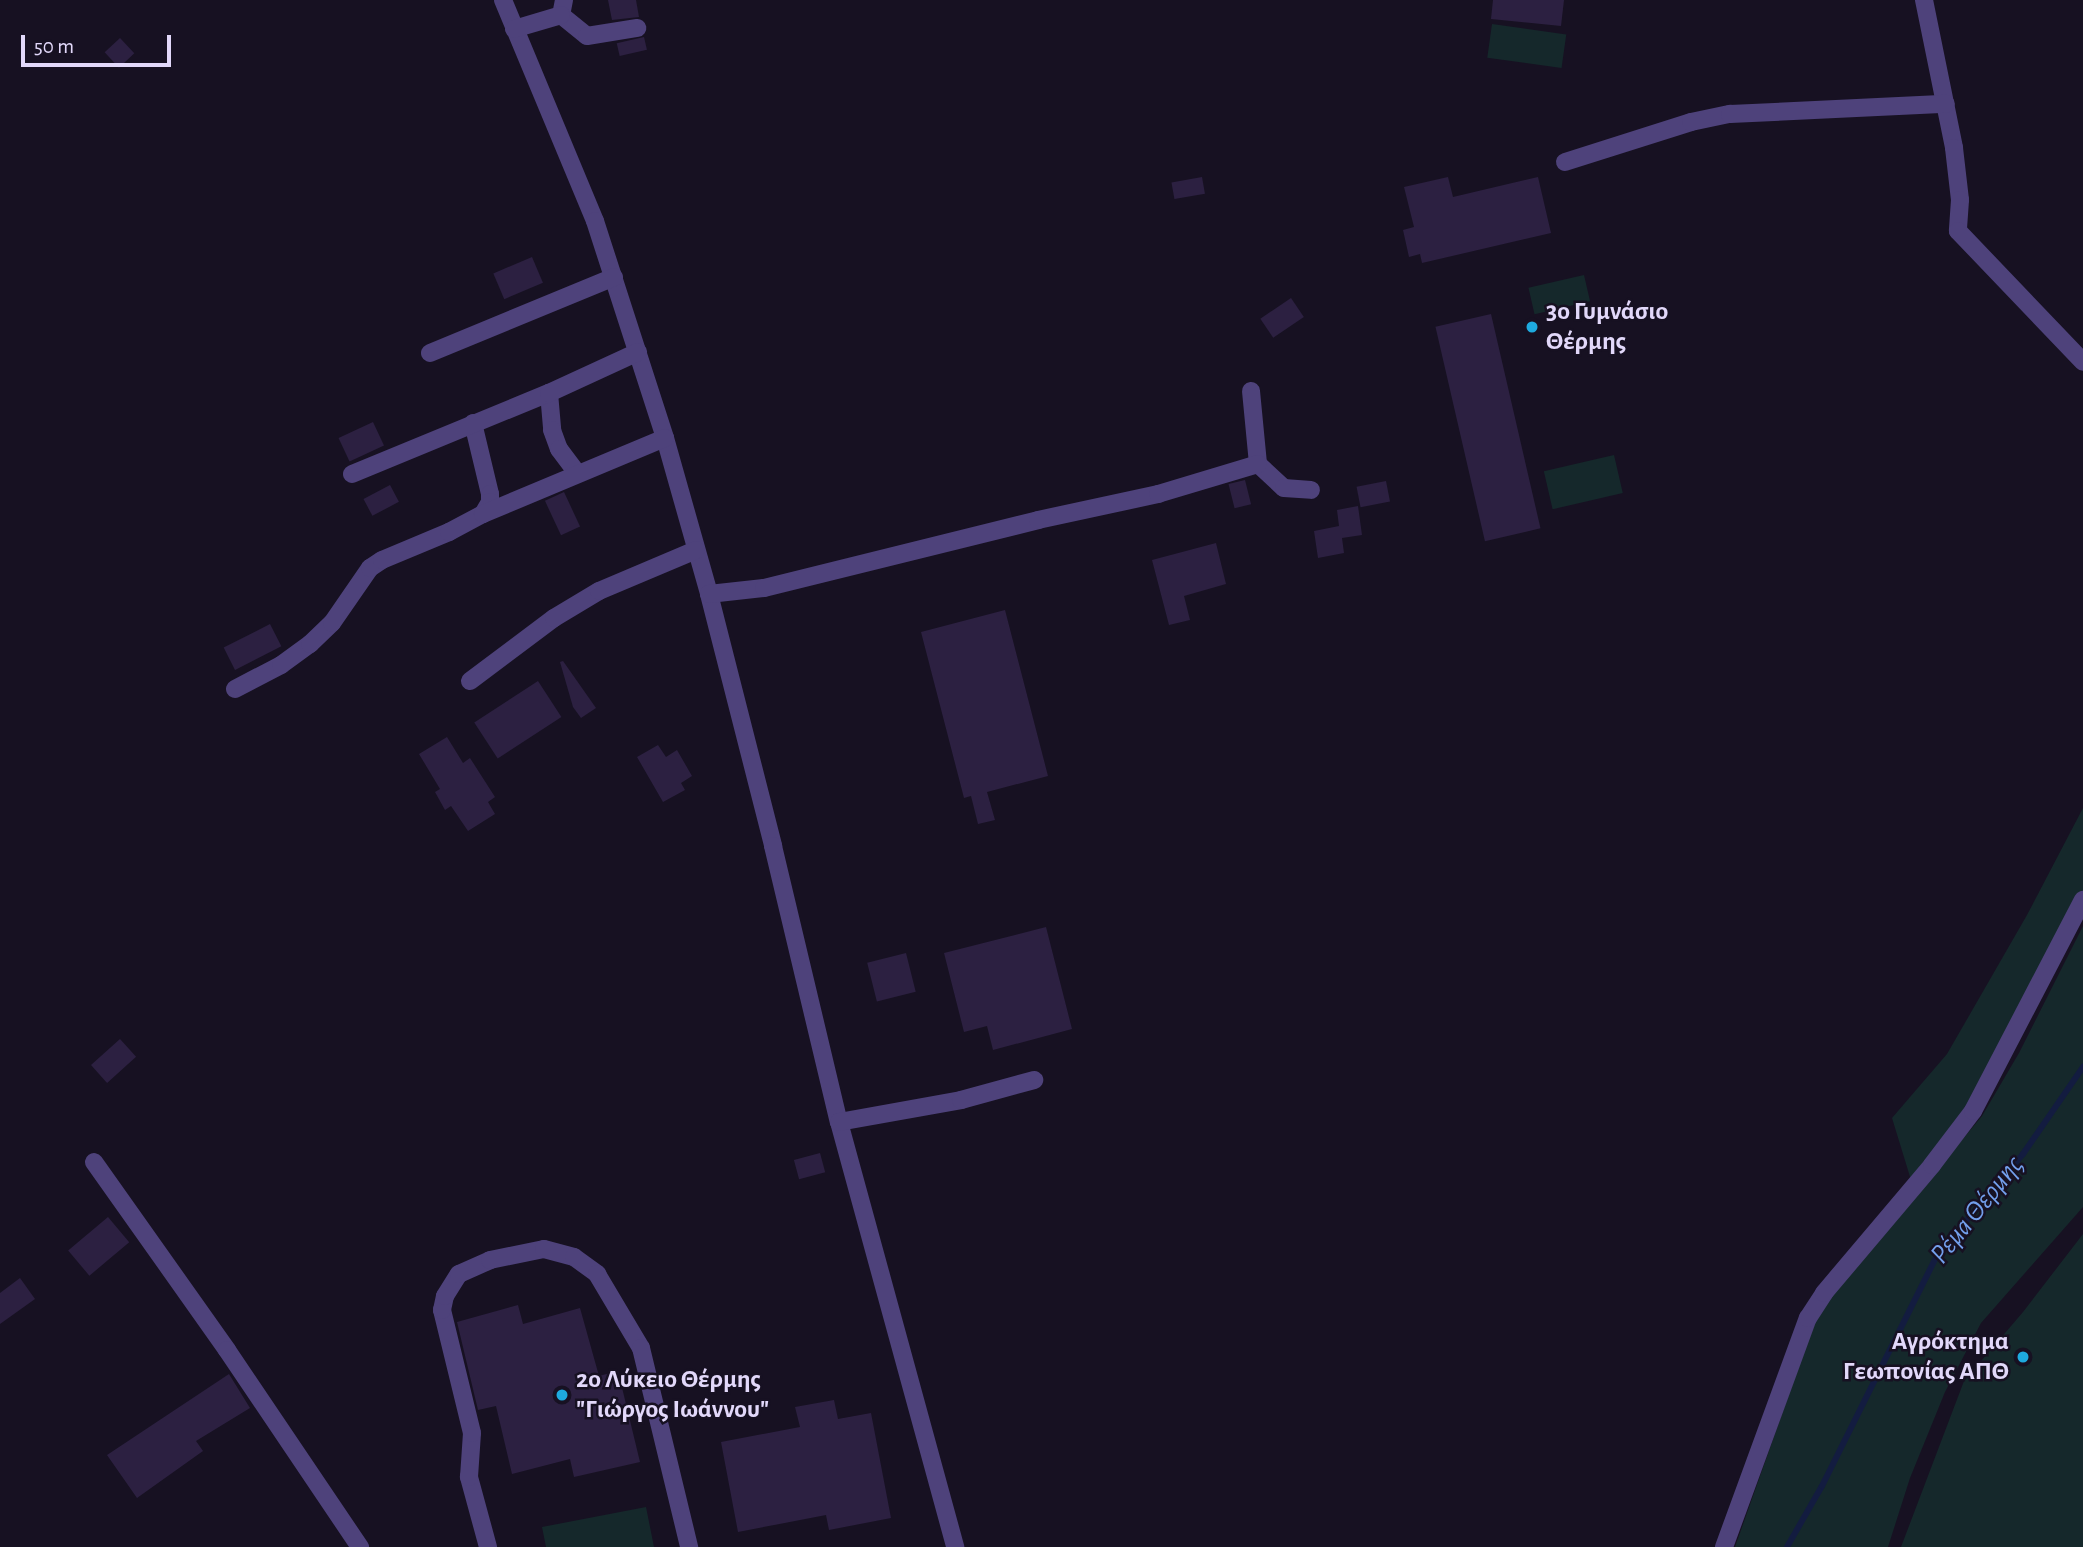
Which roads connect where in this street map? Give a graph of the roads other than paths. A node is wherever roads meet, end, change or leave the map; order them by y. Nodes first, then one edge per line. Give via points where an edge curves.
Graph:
1 (503, 0) edge
2 (1924, 0) edge
3 (562, 8) edge
4 (637, 28) dead end
5 (514, 29) junction
6 (1946, 104) junction
7 (1565, 163) dead end
8 (614, 277) junction
9 (638, 352) junction
10 (429, 353) dead end
11 (2083, 362) edge
12 (1251, 391) dead end
13 (549, 393) junction
14 (473, 423) junction
15 (665, 438) junction
16 (1258, 464) junction
17 (577, 473) junction
18 (352, 474) dead end
19 (1311, 490) dead end
20 (483, 514) junction
21 (696, 550) junction
22 (709, 594) junction
23 (470, 681) dead end
24 (236, 690) dead end
25 (2083, 901) edge
26 (1034, 1080) dead end
27 (839, 1122) junction
28 (94, 1161) dead end
29 (360, 1547) edge
30 (488, 1547) edge
31 (689, 1547) edge
32 (955, 1547) edge
33 (1724, 1547) edge

1 - 5 street
2 - 6 street
3 - 4 street via 587,36
3 - 5 street
5 - 8 street via 578,175
6 - 7 street via 1730,114
6 - 11 street via 1960,200 1958,231
8 - 9 street
8 - 10 street
9 - 13 street
9 - 15 street
12 - 16 street
13 - 14 street
13 - 17 street via 552,430 559,450
14 - 18 street
14 - 20 street via 490,494
15 - 17 street
15 - 21 street
16 - 19 street via 1284,488
16 - 22 street via 1158,494 776,585
17 - 20 street
20 - 24 street via 370,568 332,623 310,644
21 - 22 street
21 - 23 street via 599,591 554,618
22 - 27 street
25 - 33 street via 1973,1111 1808,1318
26 - 27 street via 961,1100
27 - 32 street
28 - 29 street
30 - 31 street via 469,1477 472,1433 442,1310 459,1274 490,1260 544,1249 574,1256 597,1274 641,1348

